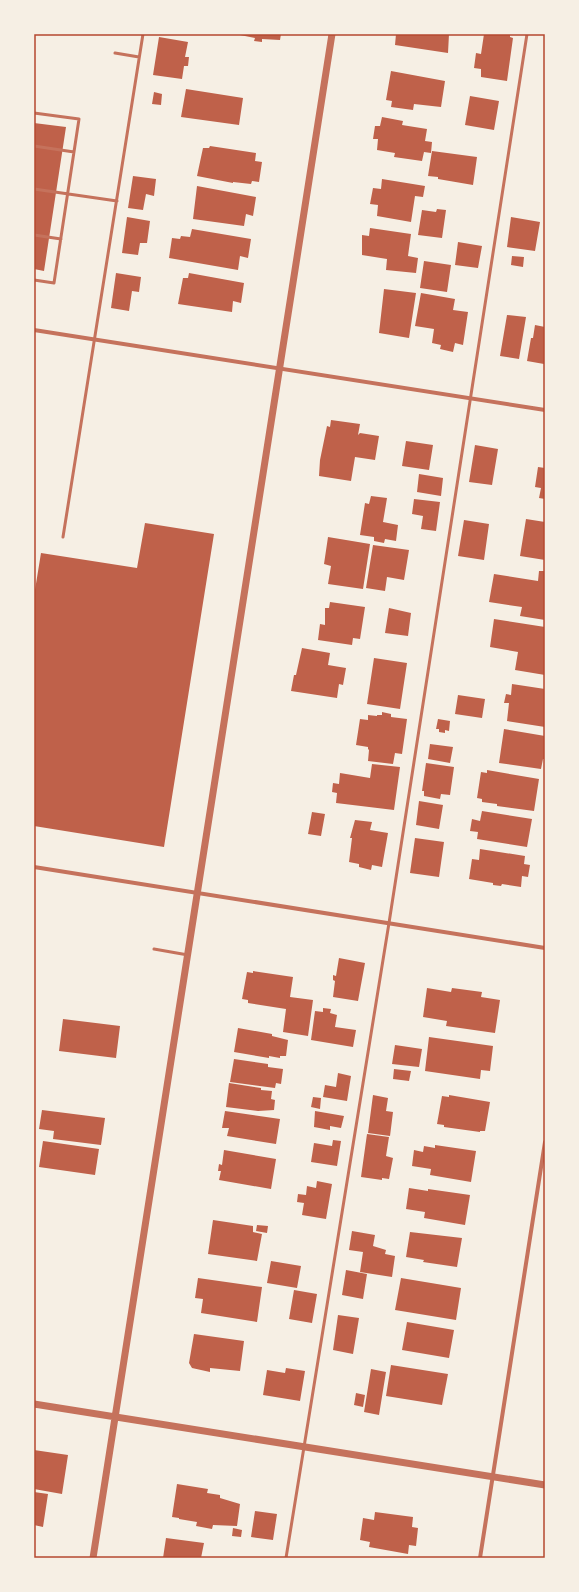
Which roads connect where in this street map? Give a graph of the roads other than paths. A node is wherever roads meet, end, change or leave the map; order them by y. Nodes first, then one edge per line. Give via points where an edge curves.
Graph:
1 (143, 34) edge
2 (332, 34) edge
3 (527, 34) edge
4 (115, 52) dead end
5 (139, 57) junction
6 (34, 113) edge
7 (34, 146) edge
8 (74, 152) junction
9 (34, 189) edge
10 (68, 194) junction
11 (117, 201) junction
12 (34, 234) edge
13 (61, 239) junction
14 (34, 280) edge
15 (34, 330) edge
16 (95, 339) junction
17 (280, 368) junction
18 (470, 398) junction
19 (545, 410) edge
20 (63, 537) dead end
21 (34, 867) edge
22 (198, 893) junction
23 (389, 923) junction
24 (545, 948) edge
25 (154, 949) dead end
26 (188, 955) junction
27 (545, 1142) edge
28 (34, 1404) edge
29 (115, 1417) junction
30 (304, 1447) junction
31 (492, 1476) junction
32 (545, 1485) edge
33 (93, 1558) edge
34 (286, 1558) edge
35 (480, 1558) edge

1 - 5 lane
2 - 17 street
3 - 18 lane
4 - 5 lane
5 - 11 lane
6 - 8 lane via 79,119
7 - 8 lane
8 - 10 lane
9 - 10 lane
10 - 11 lane
10 - 13 lane
11 - 16 lane
12 - 13 lane
13 - 14 lane via 54,283
15 - 16 street
16 - 17 street
16 - 20 lane
17 - 18 street
17 - 22 street
18 - 19 street
18 - 23 lane
21 - 22 street
22 - 23 street
22 - 26 street
23 - 24 street
23 - 30 lane
25 - 26 lane
26 - 29 street
27 - 31 street
28 - 29 street
29 - 30 street
29 - 33 street
30 - 31 street
30 - 34 lane
31 - 32 street
31 - 35 street

